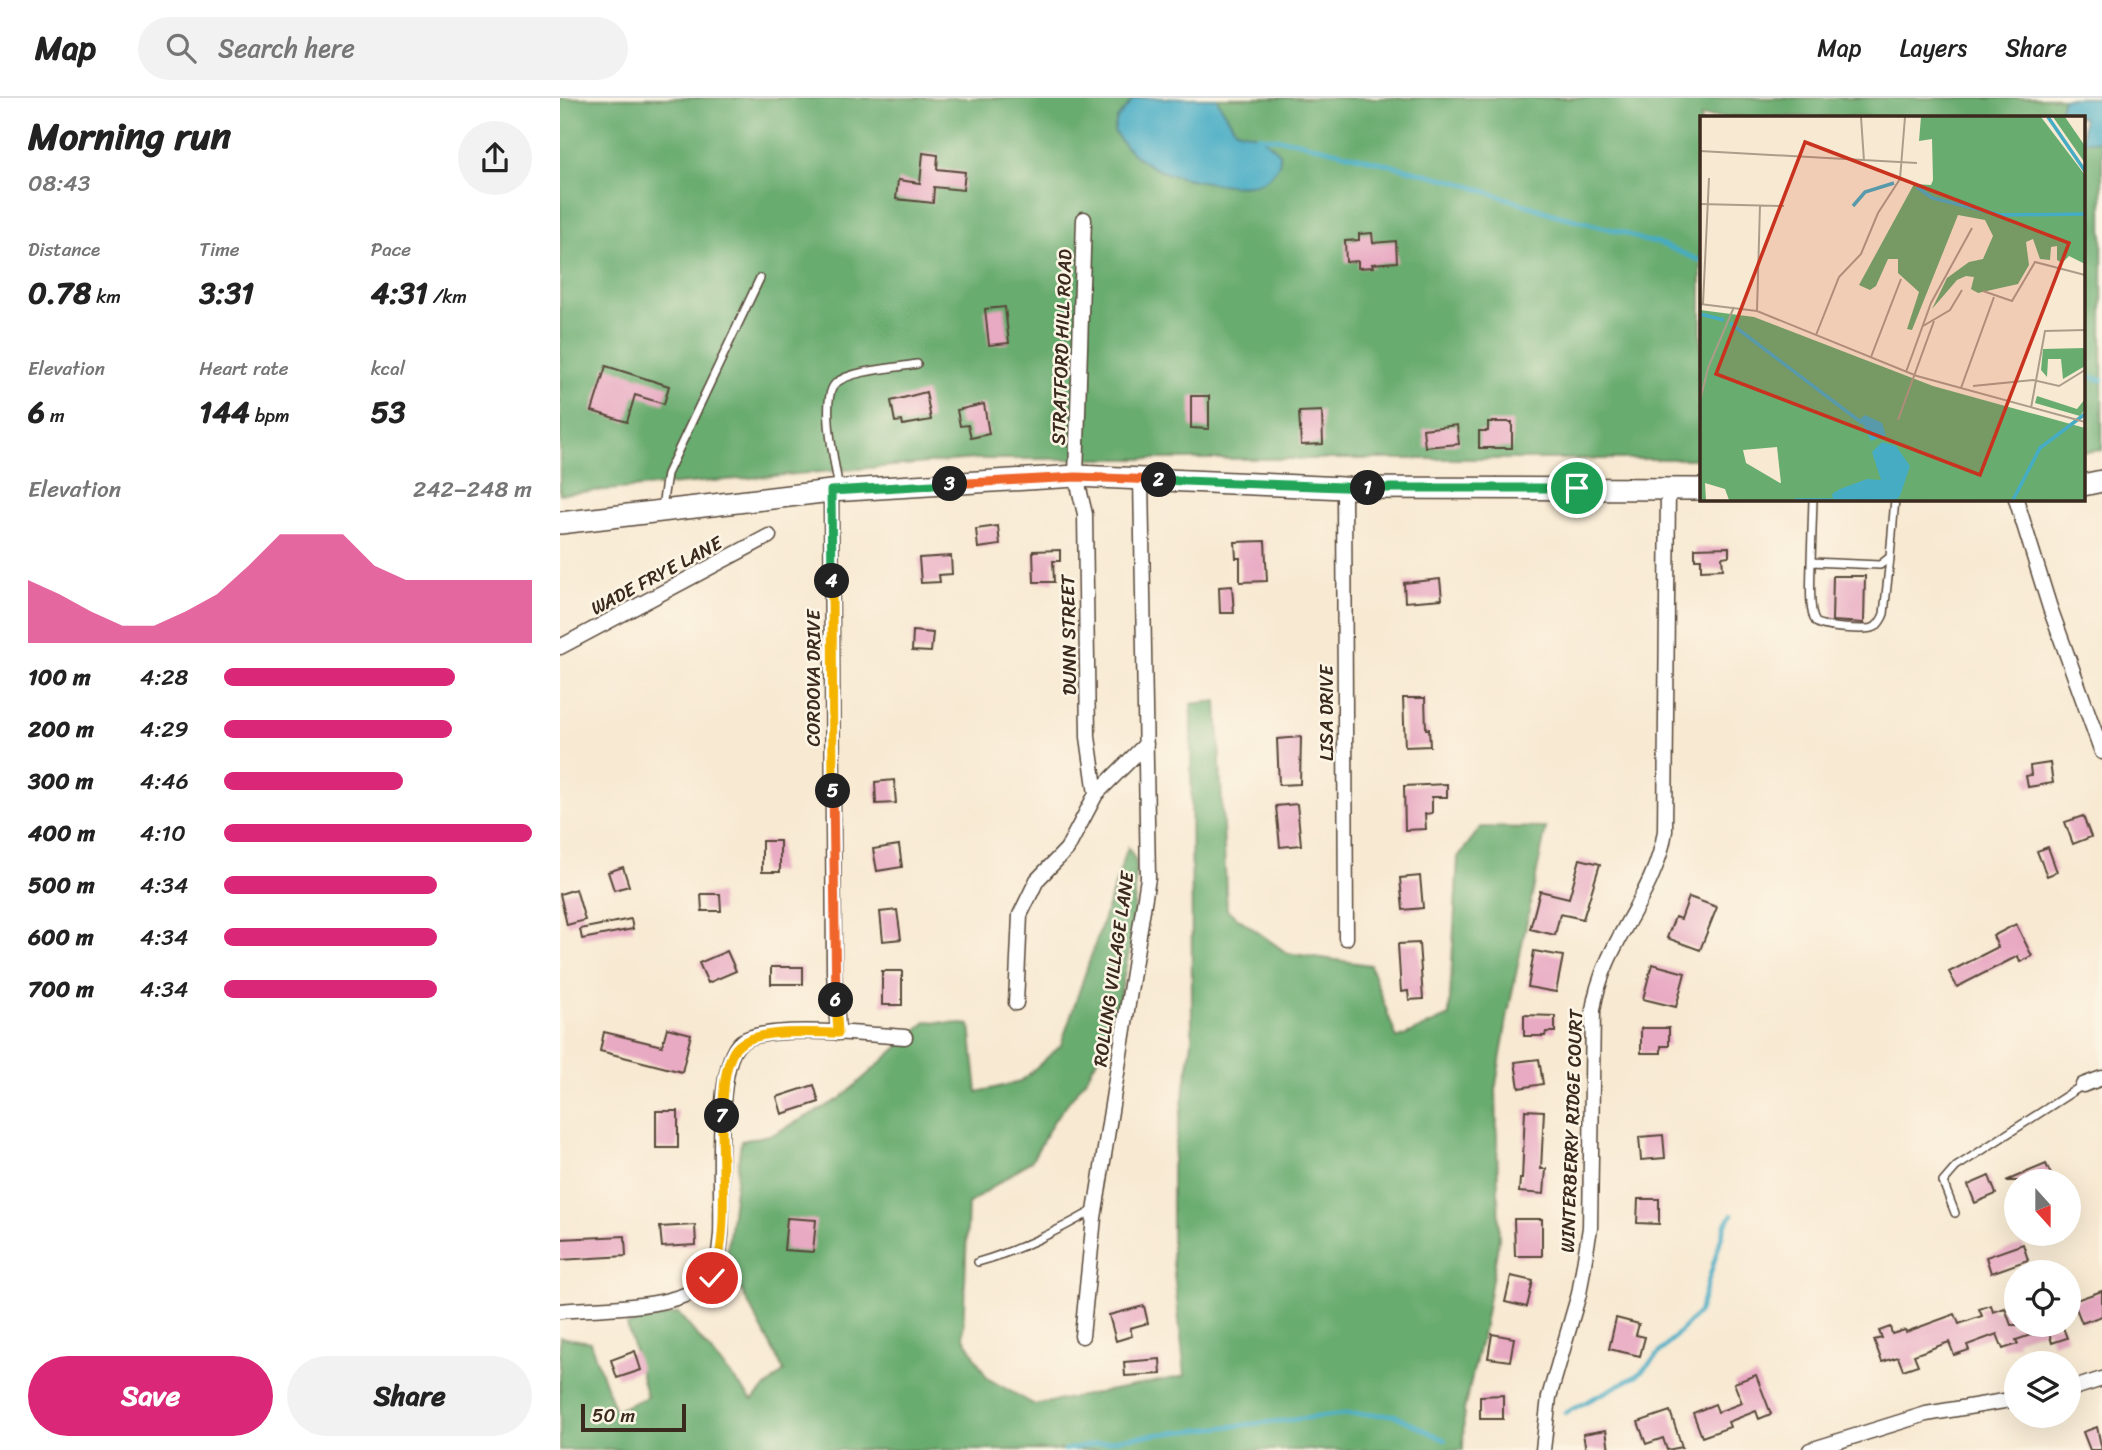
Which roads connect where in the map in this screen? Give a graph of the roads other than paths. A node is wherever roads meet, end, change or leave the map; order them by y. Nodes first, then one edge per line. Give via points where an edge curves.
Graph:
1 (1084, 219) dead end
2 (760, 278) dead end
3 (916, 364) dead end
4 (1076, 477) junction
5 (1141, 479) junction
6 (2102, 481) edge
7 (2084, 485) edge
8 (1344, 488) junction
9 (1668, 488) junction
10 (1700, 489) edge
11 (835, 491) junction
12 (1813, 500) edge
13 (1895, 500) edge
14 (2016, 500) edge
15 (662, 511) junction
16 (560, 523) edge
17 (769, 536) dead end
18 (1890, 556) junction
19 (1811, 562) junction
20 (560, 647) edge
21 (1146, 744) junction
22 (2102, 752) edge
23 (1096, 794) junction
24 (1346, 938) dead end
25 (1016, 1003) dead end
26 (838, 1033) junction
27 (905, 1037) dead end
28 (2102, 1077) edge
29 (2083, 1085) joint
30 (1095, 1209) junction
31 (1955, 1213) dead end
32 (978, 1262) dead end
33 (560, 1311) edge
34 (1082, 1336) dead end
35 (2102, 1380) edge
36 (2081, 1386) edge
37 (2004, 1401) edge
38 (1543, 1450) edge
39 (1810, 1450) edge

1 - 4 street, STRATFORD HILL ROAD
2 - 15 lane via 667,474
3 - 11 lane via 849,376 835,383 829,396 829,419
4 - 5 main road
4 - 11 main road
4 - 23 street, DUNN STREET via 1085,514 1088,737
5 - 8 main road
5 - 21 street, ROLLING VILLAGE LANE
6 - 7 main road
8 - 9 main road
8 - 24 street, LISA DRIVE
9 - 10 main road
9 - 38 street, WINTERBERRY RIDGE COURT via 1665,831 1651,879 1611,950 1596,991 1589,1237 1579,1294 1549,1397
11 - 15 main road
11 - 26 street, CORDOVA DRIVE via 834,958
12 - 19 lane
13 - 18 lane
14 - 22 street
15 - 16 main road
17 - 20 street, WADE FRYE LANE
18 - 19 lane via 1880,565
18 - 19 lane via 1884,614 1872,628 1822,626 1815,621
21 - 23 street
21 - 30 street, ROLLING VILLAGE LANE via 1148,878
23 - 25 street via 1067,849 1037,880 1020,915
26 - 27 street
26 - 33 street via 749,1038 732,1054 724,1086 719,1253 708,1283 668,1299
28 - 29 street
29 - 31 lane via 1956,1167 1943,1182
30 - 32 lane via 1048,1236
30 - 34 street, ROLLING VILLAGE LANE
35 - 36 street
37 - 39 street via 1926,1414

